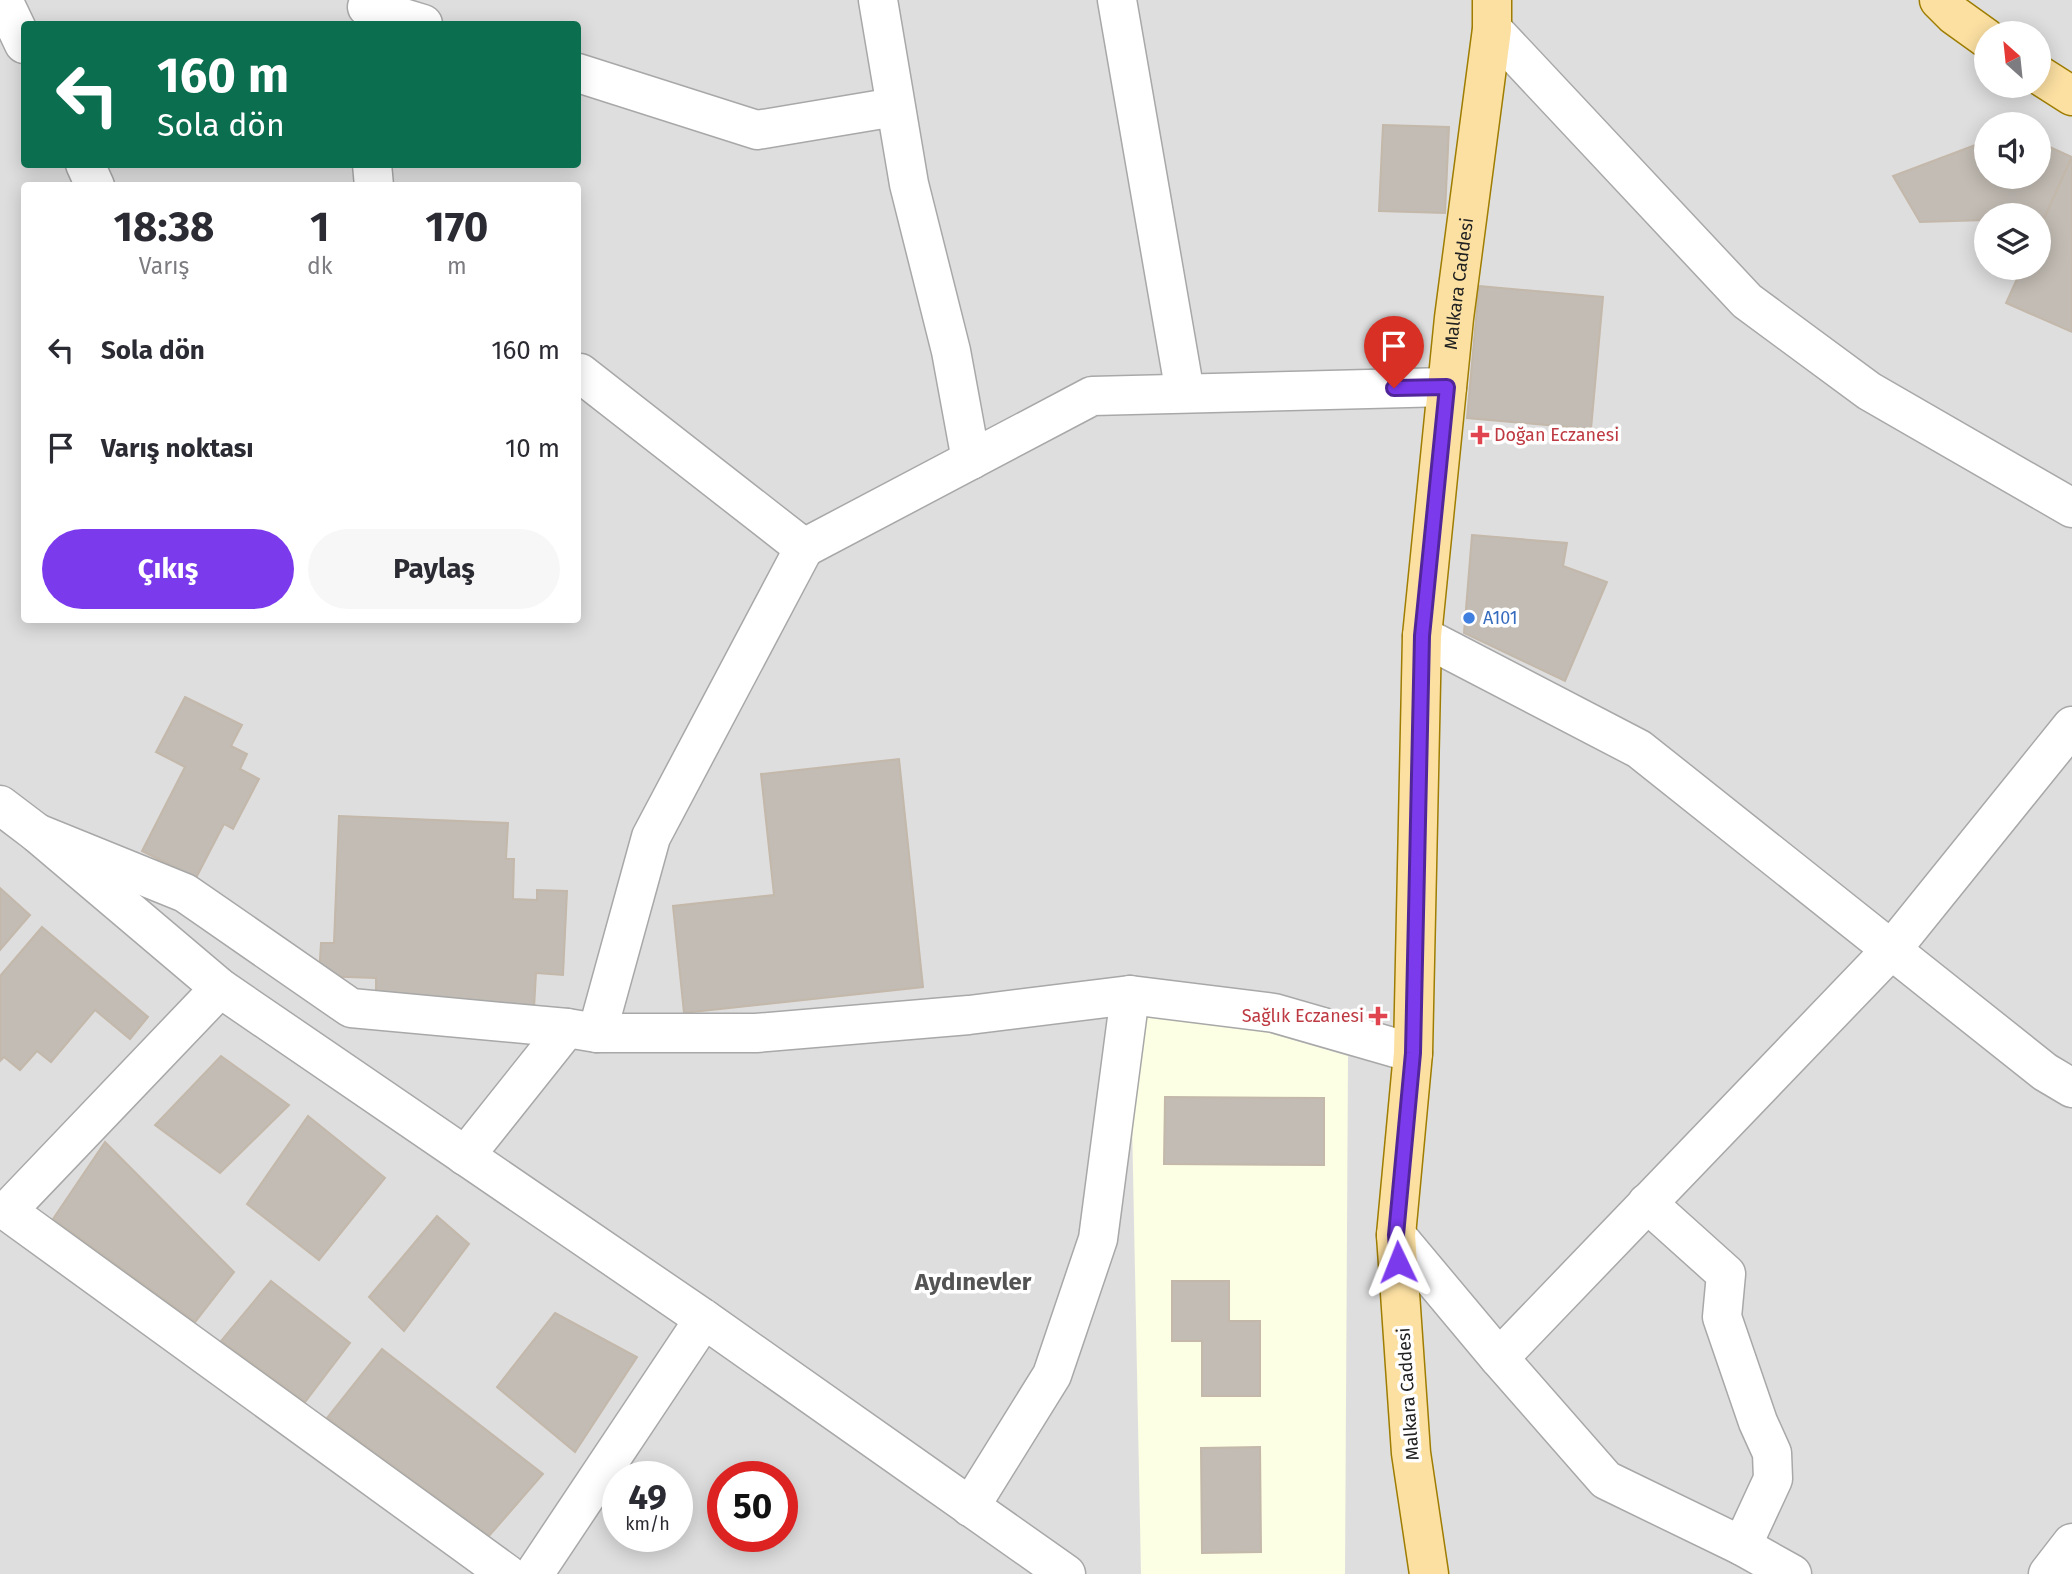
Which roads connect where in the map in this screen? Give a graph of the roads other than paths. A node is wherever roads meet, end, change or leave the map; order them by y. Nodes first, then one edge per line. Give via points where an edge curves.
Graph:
1 (3, 0) edge
2 (878, 0) edge
3 (1118, 0) edge
4 (1939, 0) edge
5 (366, 10) edge
6 (1492, 15) edge
7 (411, 21) edge
8 (1974, 29) edge
9 (21, 38) edge
10 (21, 46) edge
11 (0, 58) edge
12 (581, 74) edge
13 (2051, 83) edge
14 (2072, 96) edge
15 (895, 107) junction
16 (581, 374) edge
17 (1447, 387) junction
18 (1185, 393) junction
19 (971, 460) junction
20 (2072, 508) edge
21 (804, 548) junction
22 (1422, 636) junction
23 (2072, 726) edge
24 (0, 804) edge
25 (37, 833) junction
26 (1892, 949) junction
27 (220, 988) junction
28 (1130, 995) junction
29 (582, 1031) junction
30 (1413, 1053) junction
31 (2072, 1088) edge
32 (465, 1156) junction
33 (1647, 1203) junction
34 (1396, 1235) junction
35 (704, 1319) junction
36 (1499, 1358) junction
37 (970, 1507) junction
38 (2072, 1543) edge
39 (1742, 1546) junction
40 (511, 1573) edge
41 (1066, 1574) edge
42 (1429, 1574) edge
43 (1792, 1574) edge
44 (2048, 1574) edge

1 - 9 street
2 - 15 street
3 - 18 street
4 - 8 main road
5 - 7 street
6 - 17 main road, Malkara Caddesi
6 - 20 street via 1746,301 1869,391
10 - 11 street
12 - 15 street via 757,130
13 - 14 main road
15 - 19 street
16 - 21 street
17 - 18 street
17 - 22 main road, Malkara Caddesi
18 - 19 street via 1092,396
19 - 21 street
21 - 29 street via 652,837
22 - 26 street via 1639,749
22 - 30 main road, Malkara Caddesi
23 - 26 street
24 - 25 street
25 - 27 street
25 - 29 street via 185,893 351,1008
26 - 31 street via 2045,1072
26 - 33 street
27 - 32 street
27 - 40 street via 6,1211
28 - 29 street via 969,1015 756,1033
28 - 30 street via 1274,1013
28 - 37 street via 1098,1239 1052,1375
29 - 32 street
30 - 34 main road, Malkara Caddesi
32 - 35 street
33 - 36 street
33 - 39 street via 1726,1274 1721,1317 1772,1453 1773,1479
34 - 36 street
34 - 42 main road, Malkara Caddesi via 1411,1453
35 - 37 street
35 - 40 street
36 - 39 street via 1606,1479
37 - 41 street
38 - 44 street
39 - 43 street

